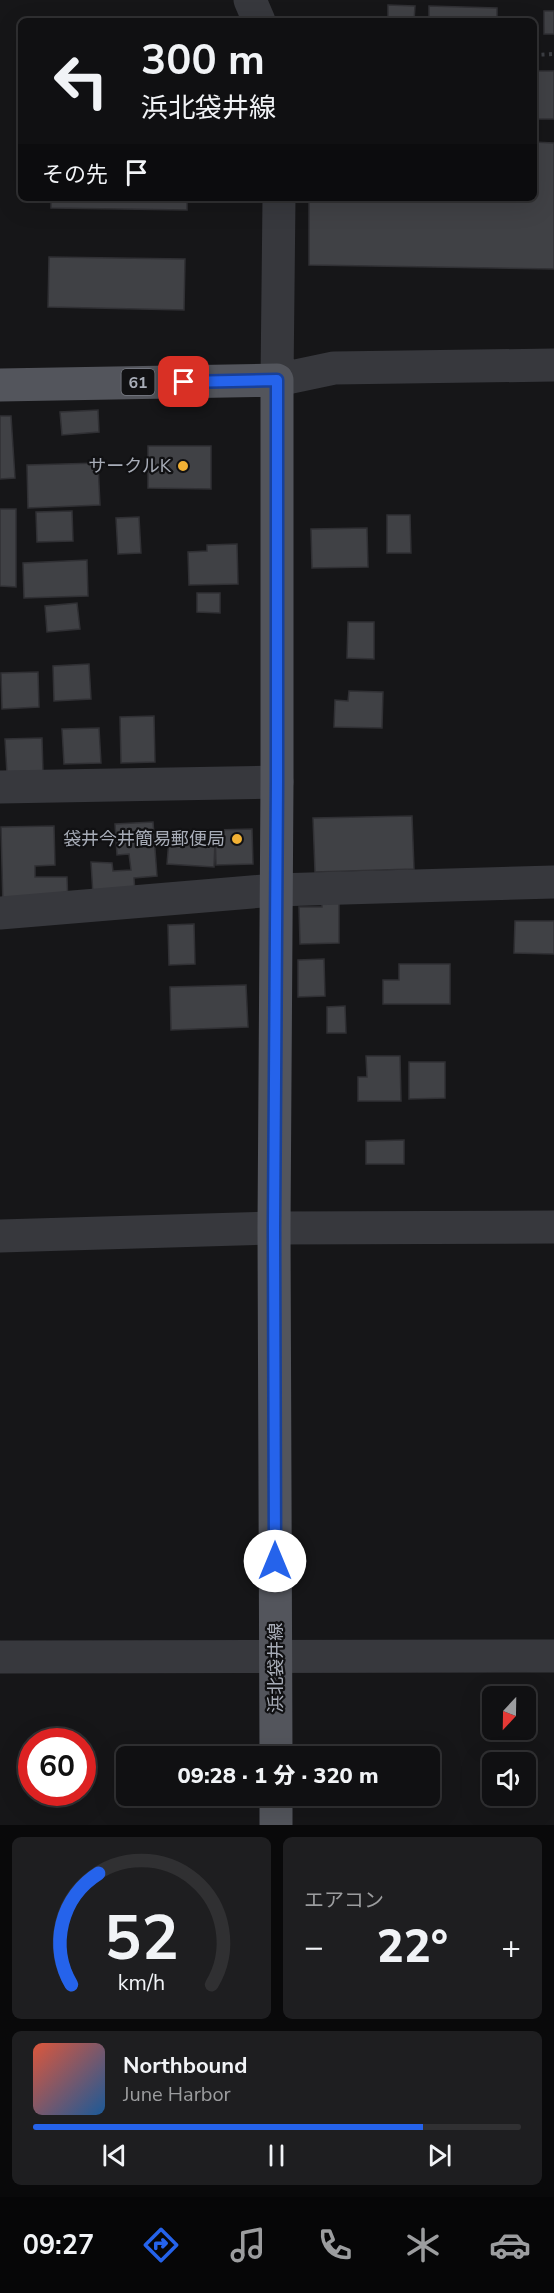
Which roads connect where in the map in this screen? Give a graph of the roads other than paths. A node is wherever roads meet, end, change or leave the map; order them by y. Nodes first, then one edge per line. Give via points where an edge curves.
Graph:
1 (250, 0) edge
2 (258, 18) edge
3 (279, 201) edge
4 (554, 365) edge
5 (277, 380) junction
6 (0, 384) edge
7 (277, 782) junction
8 (0, 787) edge
9 (554, 882) edge
10 (275, 890) junction
11 (0, 914) edge
12 (554, 1227) edge
13 (274, 1228) junction
14 (0, 1236) edge
15 (276, 1656) junction
16 (554, 1656) edge
17 (0, 1657) edge
18 (276, 1746) edge
19 (276, 1806) edge
20 (276, 1825) edge

1 - 2 street
3 - 5 street
4 - 5 street via 334,368
5 - 6 main road, 61
5 - 7 main road, 浜北袋井線
7 - 8 street
7 - 10 main road, 浜北袋井線
9 - 10 street
10 - 11 street
10 - 13 main road, 浜北袋井線
12 - 13 street
13 - 14 street
13 - 15 main road, 浜北袋井線
15 - 16 street
15 - 17 street
15 - 18 main road, 浜北袋井線
19 - 20 main road

